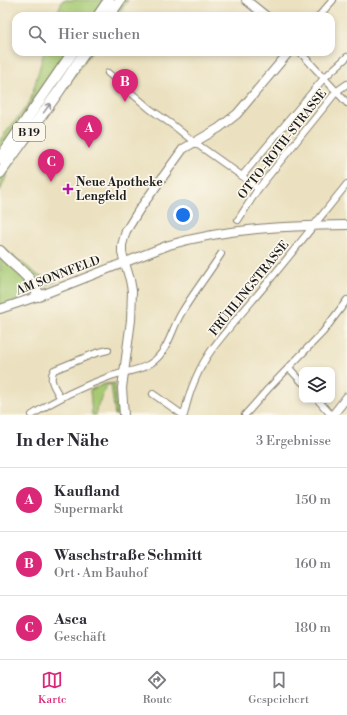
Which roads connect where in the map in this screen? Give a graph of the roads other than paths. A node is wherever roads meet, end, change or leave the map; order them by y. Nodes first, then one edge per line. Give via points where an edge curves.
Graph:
1 (109, 0) edge
2 (120, 0) edge
3 (246, 0) edge
4 (333, 0) edge
5 (101, 12) edge
6 (112, 12) edge
7 (261, 12) edge
8 (322, 12) edge
9 (70, 56) edge
10 (82, 56) edge
11 (286, 56) edge
12 (304, 56) edge
13 (347, 57) edge
14 (108, 73) dead end
15 (324, 78) junction
16 (347, 84) edge
17 (337, 91) junction
18 (347, 103) edge
19 (194, 142) junction
20 (0, 158) edge
21 (0, 173) edge
22 (242, 176) junction
23 (347, 184) edge
24 (258, 189) junction
25 (238, 220) dead end
26 (347, 225) edge
27 (313, 226) junction
28 (221, 254) dead end
29 (2, 255) edge
30 (125, 262) junction
31 (39, 296) junction
32 (347, 300) edge
33 (0, 309) edge
34 (108, 350) dead end
35 (289, 368) junction
36 (123, 372) junction
37 (299, 379) edge
38 (153, 394) dead end
39 (60, 397) junction
40 (347, 398) edge
41 (321, 403) edge
42 (32, 415) edge
43 (124, 415) edge
44 (184, 415) edge
45 (245, 415) edge
46 (332, 415) edge

1 - 5 highway
2 - 6 highway
3 - 7 street
4 - 8 street
9 - 20 highway, B 19
21 -> 10 highway, B 19
11 - 19 street via 237,114
12 - 15 street
13 - 15 street
14 - 19 street
15 - 17 street
15 - 22 street
16 - 17 street, OTTO-ROTH-STRASSE
17 - 18 street
17 - 24 street, OTTO-ROTH-STRASSE
19 - 22 street
19 - 30 street via 183,149 126,231 122,245
22 - 24 street
23 - 27 street, FRÜHLINGSTRASSE
24 - 25 street, OTTO-ROTH-STRASSE
26 - 27 street, AM SONNFELD
27 - 30 street, AM SONNFELD via 238,231 191,239
27 - 44 street, FRÜHLINGSTRASSE via 213,348 195,381
28 - 36 street via 183,310 170,340 161,353 145,368
29 - 31 highway via 30,278
30 - 31 street, AM SONNFELD
30 - 36 street via 132,291 131,320
31 - 33 street, AM SONNFELD
32 - 35 street via 323,332
34 - 39 street via 54,370 53,384
35 - 37 street
35 - 45 street
36 - 39 street
36 - 43 street
38 - 44 street
39 - 42 street
40 - 46 street
41 - 46 street

